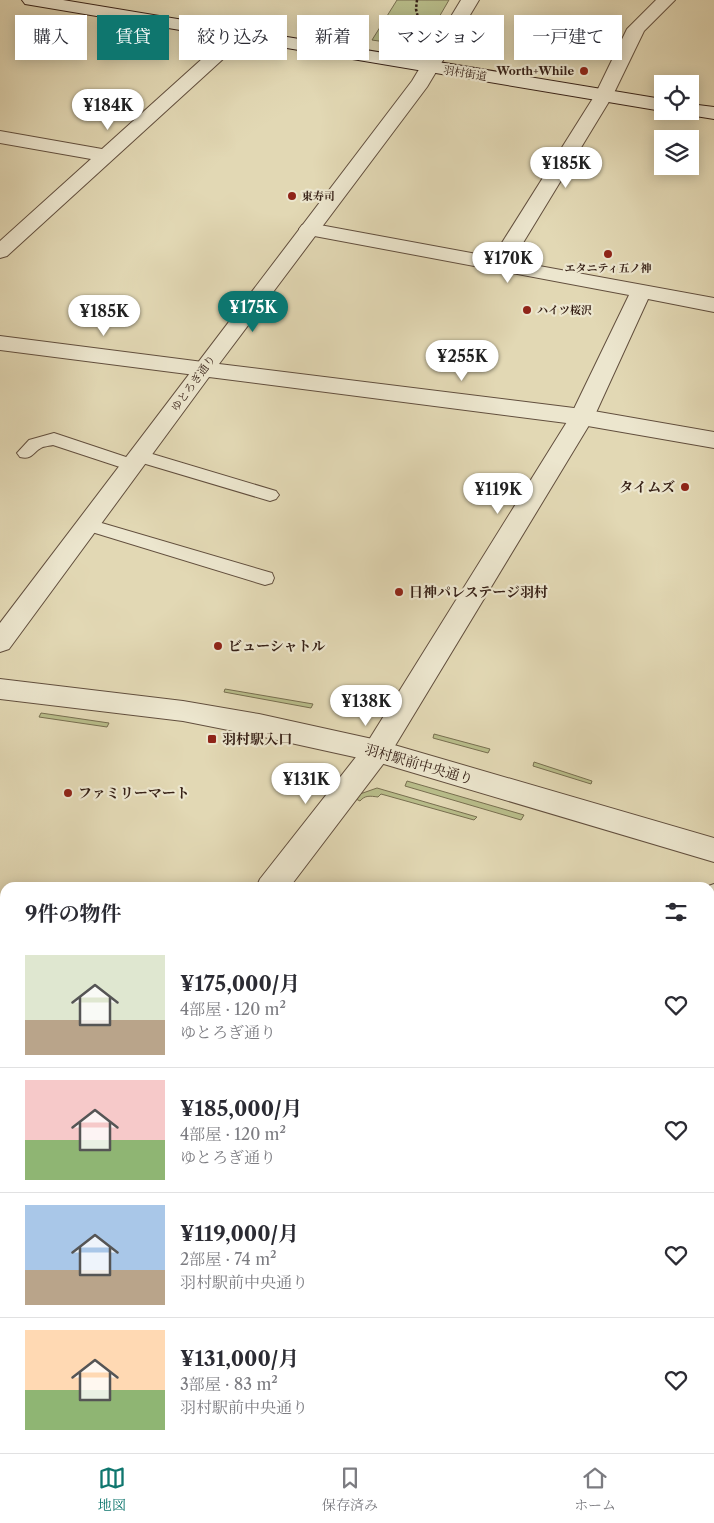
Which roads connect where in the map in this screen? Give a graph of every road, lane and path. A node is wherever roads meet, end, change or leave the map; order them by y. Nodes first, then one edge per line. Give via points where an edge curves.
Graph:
1 (31, 0) edge
2 (417, 0) edge
3 (470, 0) edge
4 (666, 0) edge
5 (417, 15) edge
6 (179, 25) edge
7 (287, 43) edge
8 (212, 60) edge
9 (430, 67) junction
10 (604, 95) junction
11 (654, 104) edge
12 (699, 112) edge
13 (714, 114) edge
14 (0, 137) edge
15 (107, 156) junction
16 (308, 229) junction
17 (0, 252) edge
18 (499, 264) junction
19 (641, 292) junction
20 (714, 305) edge
21 (0, 343) edge
22 (204, 369) junction
23 (582, 417) junction
24 (714, 440) edge
25 (26, 453) dead end
26 (136, 461) junction
27 (270, 495) dead end
28 (88, 525) junction
29 (265, 578) dead end
30 (0, 642) edge
31 (0, 689) edge
32 (377, 751) junction
33 (714, 850) edge
34 (276, 882) edge

1 - 6 street, 羽村街道
2 - 5 path
3 - 9 street, ゆとろぎ通り
4 - 10 street via 636,29
7 - 9 street, 羽村街道
8 - 15 street
9 - 10 street, 羽村街道
9 - 16 street, ゆとろぎ通り
10 - 11 street, 羽村街道
10 - 18 street
12 - 13 street
14 - 15 street
15 - 17 street
16 - 18 street
16 - 22 street, ゆとろぎ通り
18 - 19 street
19 - 20 street
19 - 23 street
21 - 22 street
22 - 23 street
22 - 26 street, ゆとろぎ通り
23 - 24 street
23 - 32 street
25 - 26 lane via 35,444 54,439
26 - 27 lane
26 - 28 street, ゆとろぎ通り
28 - 29 lane
28 - 30 street, ゆとろぎ通り
31 - 32 street, 羽村駅前中央通り via 182,711
32 - 33 street, 羽村駅前中央通り
32 - 34 street

